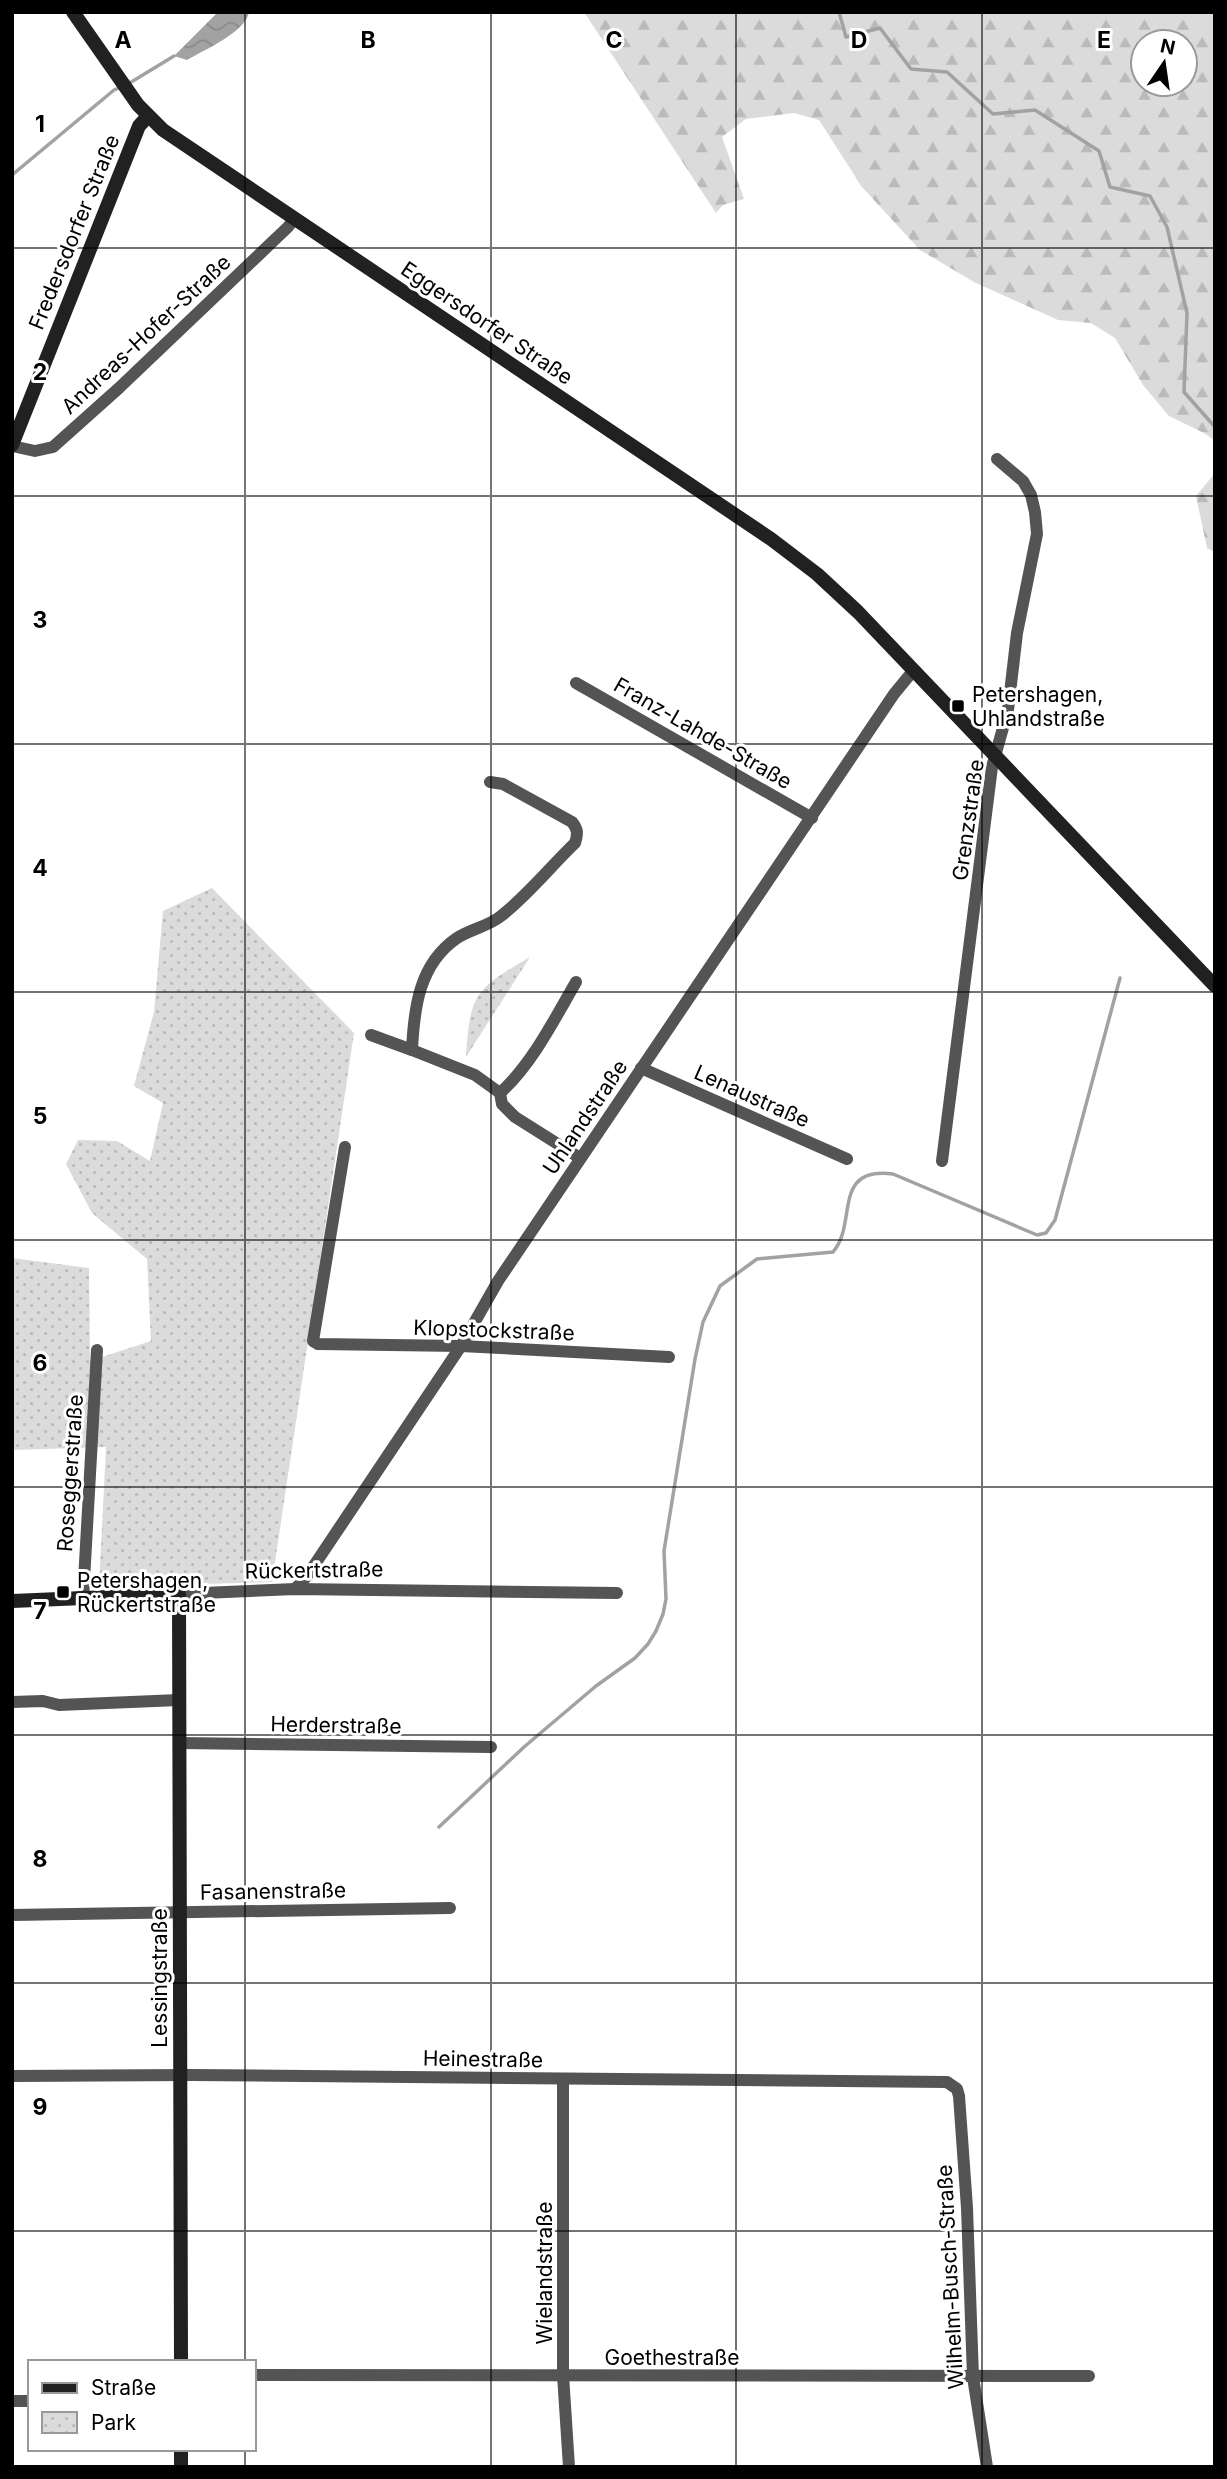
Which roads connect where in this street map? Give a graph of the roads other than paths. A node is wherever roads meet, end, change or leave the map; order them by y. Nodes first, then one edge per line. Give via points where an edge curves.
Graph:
1 (73, 12) edge
2 (148, 117) junction
3 (294, 219) junction
4 (12, 445) edge
5 (997, 458) dead end
6 (913, 671) junction
7 (576, 683) dead end
8 (996, 757) junction
9 (490, 782) dead end
10 (812, 818) junction
11 (576, 982) dead end
12 (1215, 986) edge
13 (371, 1035) dead end
14 (412, 1049) junction
15 (641, 1068) junction
16 (500, 1093) junction
17 (345, 1147) dead end
18 (580, 1158) junction
19 (847, 1159) dead end
20 (942, 1161) dead end
21 (461, 1346) junction
22 (97, 1350) dead end
23 (669, 1357) dead end
24 (295, 1589) junction
25 (617, 1593) dead end
26 (179, 1594) junction
27 (83, 1598) junction
28 (12, 1601) edge
29 (179, 1700) junction
30 (12, 1702) edge
31 (179, 1743) junction
32 (491, 1747) dead end
33 (450, 1908) dead end
34 (180, 1911) junction
35 (12, 1915) edge
36 (179, 2075) junction
37 (12, 2076) edge
38 (563, 2079) junction
39 (953, 2085) joint
40 (181, 2360) edge
41 (256, 2375) edge
42 (563, 2375) junction
43 (973, 2376) junction
44 (1089, 2376) dead end
45 (569, 2467) edge
46 (988, 2467) edge

1 - 2 main road, Eggersdorfer Straße
2 - 3 main road, Eggersdorfer Straße
2 - 4 main road, Fredersdorfer Straße via 139,126
3 - 4 street, Andreas-Hofer-Straße via 53,447 36,451
3 - 6 main road, Eggersdorfer Straße via 803,563
5 - 8 street, Grenzstraße via 1023,481 1031,495 1037,534
6 - 8 main road, Eggersdorfer Straße
6 - 10 street, Uhlandstraße
7 - 10 street, Franz-Lahde-Straße
8 - 12 main road, Eggersdorfer Straße
8 - 20 street, Grenzstraße
9 - 14 street via 503,784 572,822 577,837 500,917 459,937 439,956 416,1001
10 - 15 street, Uhlandstraße
11 - 16 street via 512,1083
13 - 14 street
14 - 16 street via 475,1075
15 - 18 street, Uhlandstraße
15 - 19 street, Lenaustraße
16 - 18 street via 502,1104 515,1117
17 - 21 street, Klopstockstraße via 313,1341
18 - 21 street, Uhlandstraße via 498,1280
21 - 23 street, Klopstockstraße
21 - 24 street, Uhlandstraße
22 - 27 street, Roseggerstraße
24 - 25 street, Rückertstraße
24 - 26 street, Rückertstraße
26 - 27 main road, Rückertstraße
26 - 29 main road, Lessingstraße
27 - 28 main road, Rückertstraße
29 - 30 street
29 - 31 main road, Lessingstraße
31 - 32 street, Herderstraße
31 - 34 main road, Lessingstraße
33 - 34 street, Fasanenstraße
34 - 35 street, Fasanenstraße
34 - 36 main road, Lessingstraße
36 - 37 street, Heinestraße
36 - 38 street, Heinestraße
36 - 40 main road, Lessingstraße
38 - 39 street, Heinestraße via 937,2081
38 - 42 street, Wielandstraße
39 - 43 street, Wilhelm-Busch-Straße via 959,2096 965,2183
41 - 42 street, Goethestraße
42 - 43 street, Goethestraße
42 - 45 street, Wielandstraße
43 - 44 street, Goethestraße
43 - 46 street, Wilhelm-Busch-Straße

